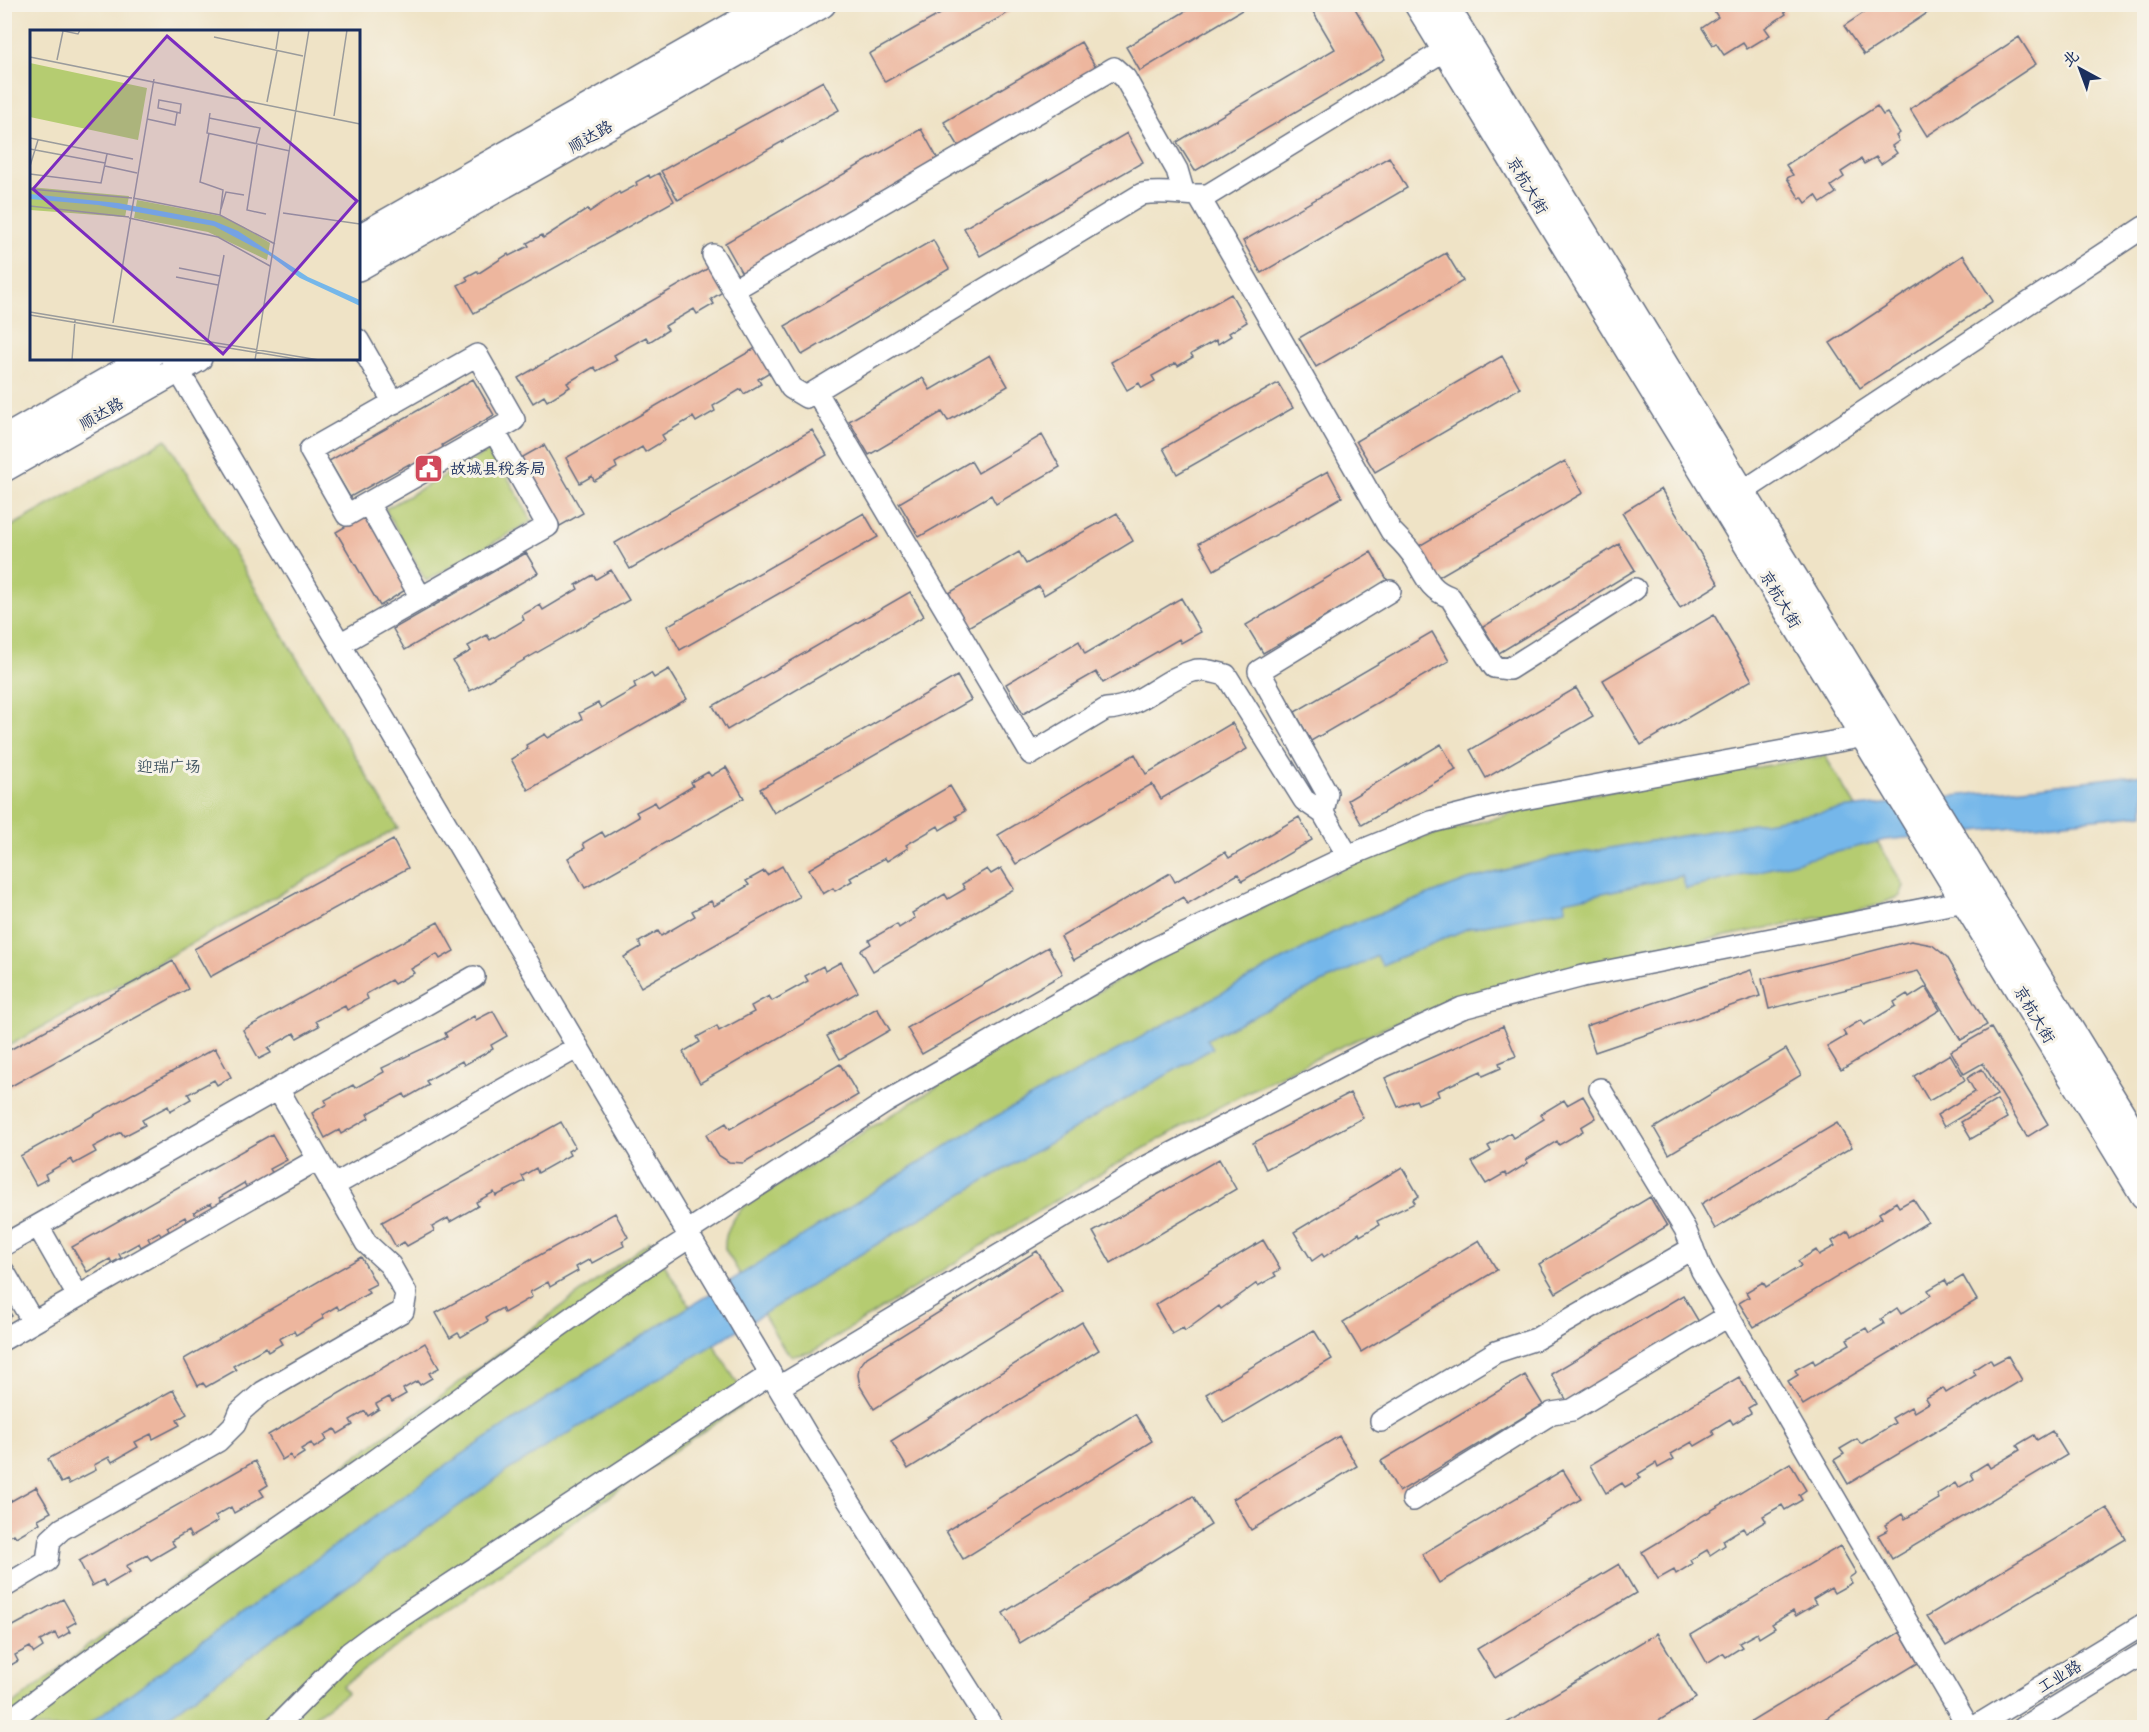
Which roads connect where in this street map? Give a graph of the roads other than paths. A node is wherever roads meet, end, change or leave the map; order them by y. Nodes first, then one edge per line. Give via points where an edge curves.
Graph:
1 (772, 4) edge
2 (822, 4) edge
3 (1418, 4) edge
4 (1444, 4) edge
5 (1445, 50) junction
6 (1191, 194) junction
7 (2145, 227) edge
8 (360, 238) edge
9 (713, 255) dead end
10 (360, 266) edge
11 (733, 290) junction
12 (360, 344) edge
13 (144, 360) edge
14 (182, 362) edge
15 (816, 391) junction
16 (394, 403) junction
17 (495, 431) junction
18 (4, 440) edge
19 (4, 468) edge
20 (1742, 492) junction
21 (368, 503) junction
22 (1635, 589) dead end
23 (1390, 591) dead end
24 (421, 598) junction
25 (340, 644) junction
26 (1865, 736) junction
27 (1323, 813) junction
28 (1348, 856) junction
29 (1965, 901) junction
30 (474, 977) dead end
31 (578, 1047) junction
32 (278, 1089) junction
33 (1600, 1089) dead end
34 (2145, 1151) edge
35 (318, 1159) junction
36 (333, 1186) junction
37 (2145, 1194) edge
38 (38, 1226) junction
39 (688, 1234) junction
40 (4, 1245) edge
41 (1693, 1248) junction
42 (4, 1272) edge
43 (78, 1296) junction
44 (1728, 1316) junction
45 (33, 1322) junction
46 (4, 1339) edge
47 (775, 1380) junction
48 (1381, 1421) dead end
49 (1413, 1500) dead end
50 (4, 1587) edge
51 (2145, 1624) edge
52 (2145, 1653) edge
53 (4, 1725) edge
54 (275, 1728) edge
55 (993, 1728) edge
56 (1971, 1728) edge
57 (2022, 1728) edge

1 - 8 main road, 顺达路
2 - 10 main road, 顺达路
3 - 5 main road, 京杭大街
4 - 20 main road, 京杭大街
5 - 6 street via 1208,195
5 - 26 main road, 京杭大街
6 - 11 street via 1125,78 1114,68
6 - 15 street via 1142,194
6 - 22 street via 1391,531 1405,544 1437,592 1450,597 1494,667 1509,669
7 - 20 street
9 - 11 street
11 - 15 street via 791,388 806,397
12 - 16 street
13 - 18 main road, 顺达路
14 - 19 main road, 顺达路
14 - 25 street
15 - 27 street via 1031,754 1106,709 1136,702 1194,671 1226,675 1304,800
16 - 17 street via 477,355 514,420
16 - 21 street via 310,450 347,515
17 - 21 street
17 - 24 street via 548,526
20 - 34 main road, 京杭大街
21 - 24 street
23 - 27 street via 1259,671 1327,793
24 - 25 street
25 - 31 street
26 - 28 street via 1518,800 1431,822
26 - 29 main road, 京杭大街
27 - 28 street
28 - 39 street via 1147,952 886,1102
29 - 37 main road, 京杭大街
29 - 47 street via 1583,976 1462,1008 1371,1050 1148,1166
30 - 32 street
31 - 36 street
31 - 39 street
32 - 35 street
32 - 38 street
33 - 41 street via 1685,1228
35 - 36 street
35 - 43 street
36 - 50 street via 366,1243 390,1266 406,1293 402,1311 263,1392 240,1412 235,1424 218,1441 62,1529 50,1540 47,1561
38 - 40 street
38 - 43 street
39 - 47 street
39 - 53 street
41 - 44 street
41 - 48 street via 1536,1339 1496,1352
42 - 45 street
43 - 45 street
44 - 49 street via 1572,1410 1552,1413
44 - 56 street
45 - 46 street
47 - 54 street via 373,1635 349,1653
47 - 55 street
51 - 56 street, 工业路
52 - 57 street, 工业路

